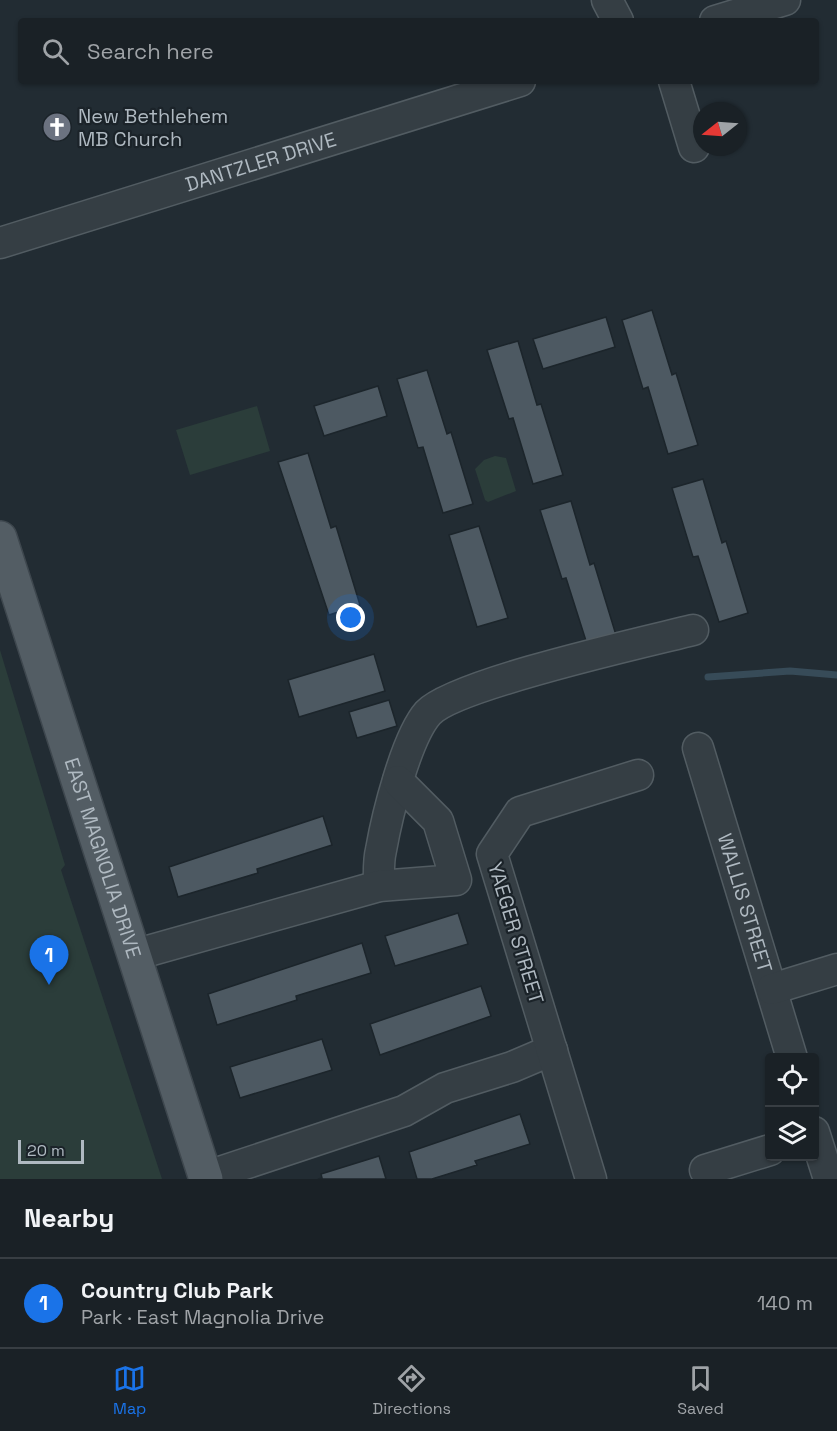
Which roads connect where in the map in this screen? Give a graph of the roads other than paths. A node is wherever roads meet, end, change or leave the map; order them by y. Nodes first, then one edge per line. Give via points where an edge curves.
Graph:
1 (607, 0) edge
2 (777, 1) edge
3 (616, 18) edge
4 (724, 18) edge
5 (510, 84) edge
6 (675, 84) edge
7 (693, 144) edge
8 (0, 243) edge
9 (0, 538) edge
10 (693, 630) dead end
11 (698, 748) dead end
12 (638, 775) dead end
13 (398, 781) junction
14 (379, 886) junction
15 (134, 955) junction
16 (837, 969) edge
17 (772, 989) junction
18 (552, 1050) junction
19 (791, 1053) edge
20 (819, 1147) edge
21 (765, 1152) edge
22 (705, 1170) dead end
23 (206, 1178) edge
24 (591, 1179) edge
25 (829, 1179) edge

1 - 3 street
2 - 4 street
5 - 8 street, DANTZLER DRIVE
6 - 7 street
9 - 15 main road, EAST MAGNOLIA DRIVE
10 - 13 street via 520,675 443,701 419,726
11 - 17 street, WALLIS STREET
12 - 18 street, YAEGER STREET via 520,812 492,854
13 - 14 street via 380,852
13 - 14 street via 438,821 456,880
14 - 15 street
15 - 23 main road, EAST MAGNOLIA DRIVE
16 - 17 street
17 - 19 street, WALLIS STREET
18 - 23 street via 445,1088 404,1111
18 - 24 street, YAEGER STREET
20 - 25 street
21 - 22 street

